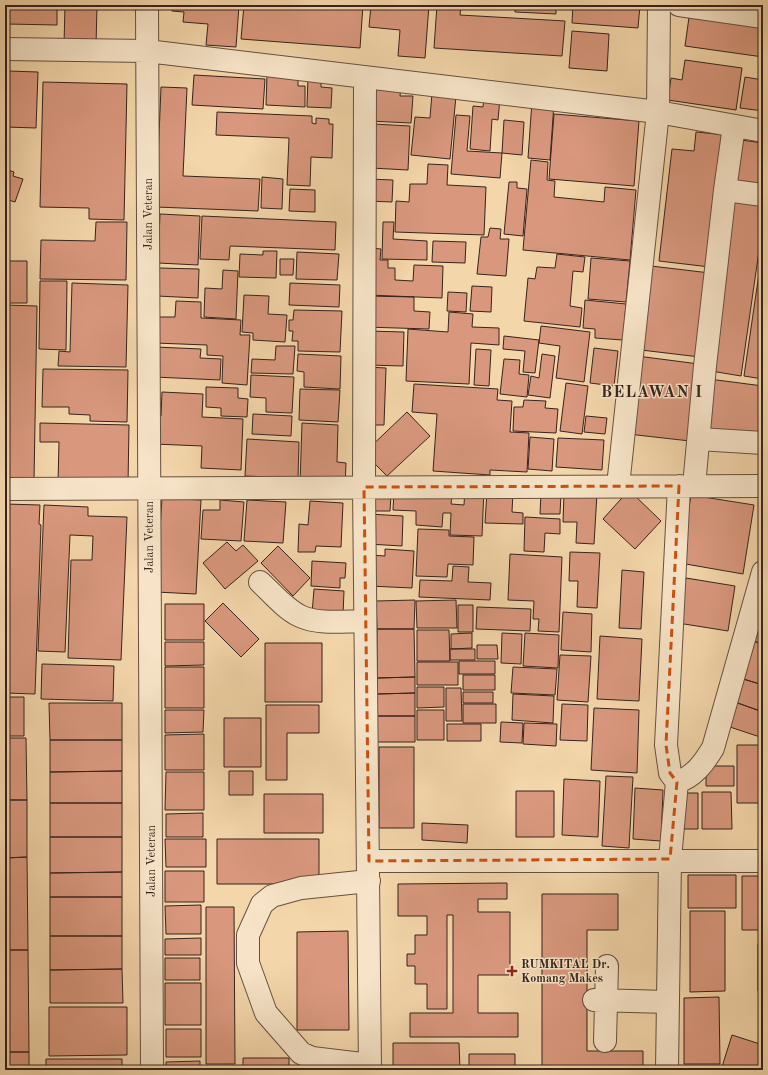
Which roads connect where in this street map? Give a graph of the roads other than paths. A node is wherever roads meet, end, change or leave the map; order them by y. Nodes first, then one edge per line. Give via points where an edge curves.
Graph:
1 (147, 5) edge
2 (659, 5) edge
3 (680, 5) edge
4 (763, 17) edge
5 (5, 49) edge
6 (147, 51) junction
7 (365, 78) junction
8 (658, 112) junction
9 (734, 126) junction
10 (763, 131) edge
11 (725, 190) junction
12 (763, 195) edge
13 (699, 439) junction
14 (763, 443) edge
15 (618, 486) junction
16 (686, 486) junction
17 (763, 486) edge
18 (364, 487) junction
19 (149, 488) junction
20 (5, 489) edge
21 (762, 578) edge
22 (260, 582) dead end
23 (365, 621) junction
24 (677, 782) junction
25 (670, 859) junction
26 (763, 861) edge
27 (369, 871) junction
28 (607, 966) dead end
29 (600, 1000) junction
30 (668, 1002) junction
31 (605, 1041) dead end
32 (370, 1067) edge
33 (152, 1070) edge
34 (667, 1070) edge

1 - 6 street, Jalan Veteran
2 - 8 street
3 - 4 street
5 - 6 street
6 - 7 street
6 - 19 street, Jalan Veteran
7 - 8 street
7 - 18 street
8 - 9 street
8 - 15 street
9 - 10 street
9 - 11 street
11 - 12 street
11 - 13 street
13 - 14 street
13 - 16 street
15 - 16 street
15 - 18 street
16 - 17 street
16 - 24 street via 666,745 670,773
18 - 19 street
18 - 23 street
19 - 20 street
19 - 33 street, Jalan Veteran
21 - 24 street via 713,748 688,779
22 - 23 street via 299,616 313,620
23 - 27 street
24 - 25 street
25 - 26 street
25 - 27 street
25 - 30 street
27 - 32 street
27 - 32 street via 272,896 262,904 248,935 248,963 266,1013 301,1053 312,1058
28 - 29 street
29 - 30 street
29 - 31 street
30 - 34 street

